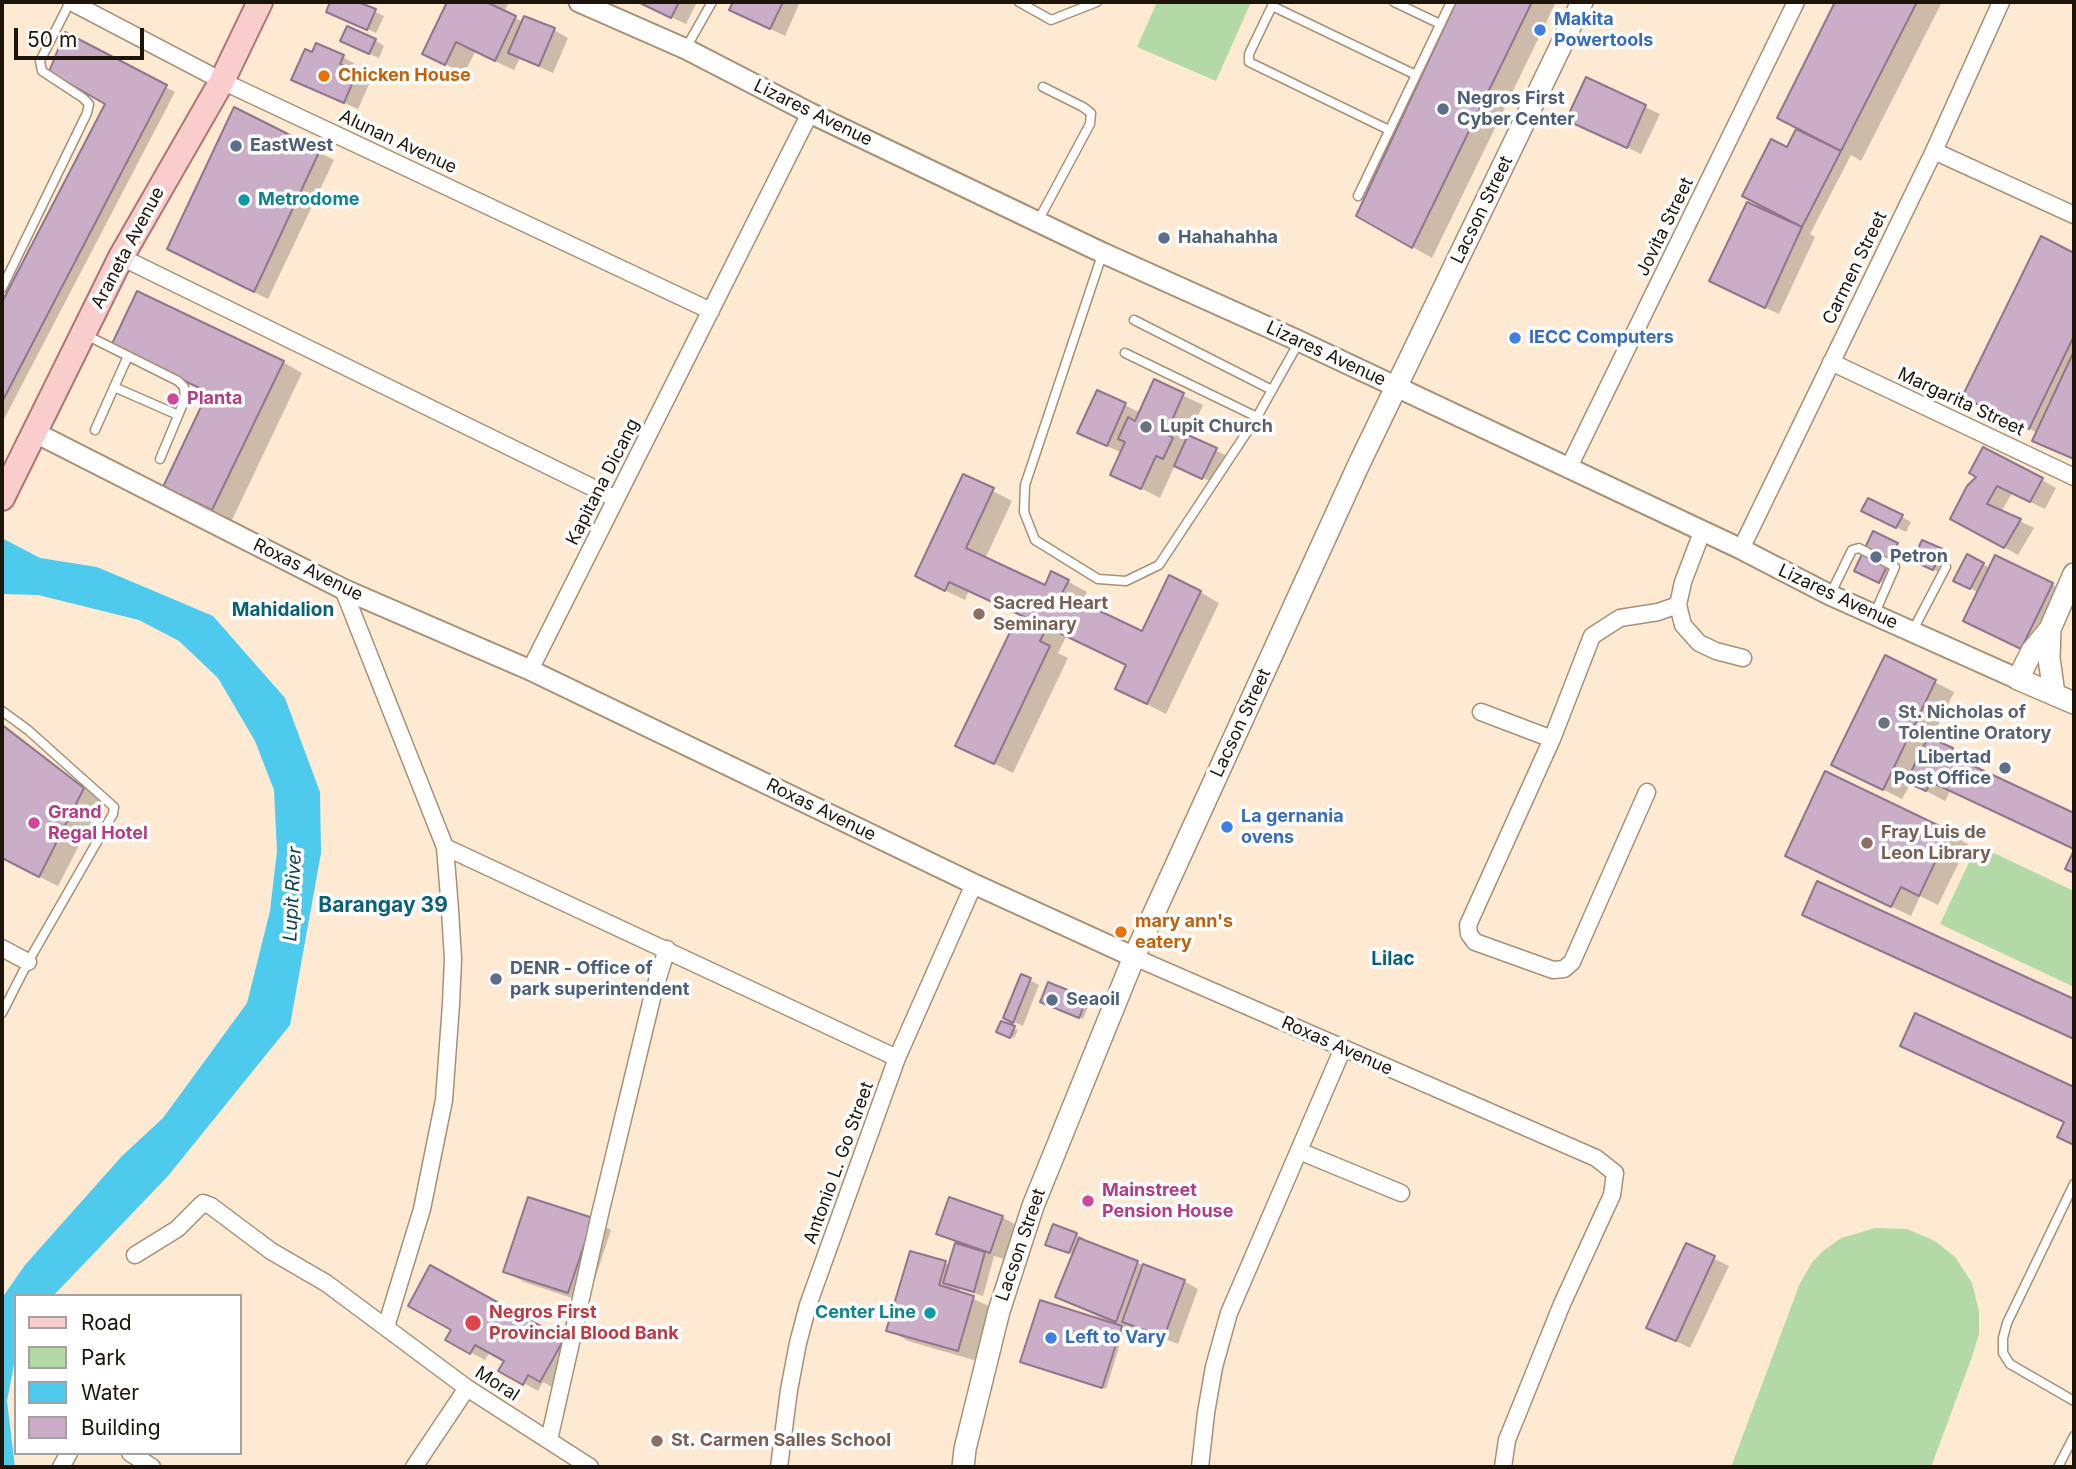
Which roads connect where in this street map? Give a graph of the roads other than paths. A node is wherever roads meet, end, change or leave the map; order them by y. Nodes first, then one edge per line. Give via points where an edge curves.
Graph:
1 (70, 2) edge
2 (260, 2) edge
3 (582, 2) edge
4 (712, 2) edge
5 (1019, 2) edge
6 (1097, 2) edge
7 (1394, 2) edge
8 (1451, 2) edge
9 (1582, 2) edge
10 (1796, 2) edge
11 (2001, 2) edge
12 (1273, 4) edge
13 (1440, 24) junction
14 (686, 49) junction
15 (1416, 75) junction
16 (222, 81) junction
17 (1043, 87) dead end
18 (810, 113) junction
19 (1389, 130) junction
20 (1934, 151) junction
21 (1358, 196) dead end
22 (2074, 215) edge
23 (1038, 221) junction
24 (1103, 253) junction
25 (121, 257) junction
26 (2, 288) edge
27 (711, 311) junction
28 (1134, 320) dead end
29 (83, 333) junction
30 (1300, 341) junction
31 (1125, 353) dead end
32 (128, 356) junction
33 (1831, 362) junction
34 (114, 387) junction
35 (1397, 388) junction
36 (1272, 390) junction
37 (178, 415) junction
38 (1257, 417) junction
39 (95, 430) dead end
40 (34, 432) junction
41 (160, 459) dead end
42 (1568, 468) junction
43 (2074, 477) edge
44 (2, 498) edge
45 (616, 499) junction
46 (1702, 532) junction
47 (1741, 550) junction
48 (1945, 567) dead end
49 (2074, 574) edge
50 (343, 589) junction
51 (1830, 595) junction
52 (1678, 605) junction
53 (1874, 615) junction
54 (2050, 629) junction
55 (1913, 632) junction
56 (1743, 658) dead end
57 (530, 670) junction
58 (2018, 679) junction
59 (2054, 694) junction
60 (2074, 703) edge
61 (2, 711) edge
62 (1481, 712) dead end
63 (1552, 739) junction
64 (1647, 792) dead end
65 (445, 848) junction
66 (974, 884) junction
67 (2, 948) edge
68 (667, 949) junction
69 (1134, 957) junction
70 (28, 961) junction
71 (2, 1013) edge
72 (1342, 1048) junction
73 (897, 1058) junction
74 (1299, 1151) junction
75 (2074, 1184) edge
76 (1401, 1193) dead end
77 (135, 1255) dead end
78 (386, 1327) junction
79 (467, 1388) junction
80 (2074, 1401) edge
81 (2074, 1436) edge
82 (549, 1440) junction
83 (133, 1455) edge
84 (152, 1467) edge
85 (414, 1467) edge
86 (590, 1467) edge
87 (779, 1467) edge
88 (963, 1467) edge
89 (1200, 1467) edge
90 (1503, 1467) edge
91 (2058, 1467) edge

1 - 16 street, Alunan Avenue
1 - 26 lane via 40,61 42,71 89,104 88,113
2 - 16 main road, Araneta Avenue
3 - 14 street, Lizares Avenue
4 - 14 lane
5 - 6 lane via 1051,20
7 - 13 lane
8 - 13 lane
9 - 35 main road, Lacson Street
10 - 42 street, Jovita Street
11 - 20 street, Carmen Street
12 - 15 lane
12 - 19 lane via 1249,62
13 - 15 lane
14 - 18 street, Lizares Avenue
15 - 19 lane
16 - 25 main road, Araneta Avenue
16 - 27 street, Alunan Avenue
17 - 23 lane via 1091,113 1090,124
18 - 23 street, Lizares Avenue
18 - 27 street, Kapitana Dicang
19 - 21 lane
20 - 22 street
20 - 33 street, Carmen Street
23 - 24 street, Lizares Avenue
24 - 30 street, Lizares Avenue
24 - 38 lane via 1025,485 1024,512 1035,540 1098,579 1126,580 1159,565
25 - 29 main road, Araneta Avenue
25 - 45 street
27 - 45 street, Kapitana Dicang
28 - 36 lane
29 - 32 lane
29 - 40 main road, Araneta Avenue
30 - 35 street, Lizares Avenue
30 - 36 lane
31 - 38 lane
32 - 34 lane
32 - 37 lane via 184,387
33 - 43 street, Margarita Street
33 - 47 street, Carmen Street
34 - 37 lane
34 - 39 lane
35 - 42 street, Lizares Avenue
35 - 69 main road, Lacson Street
36 - 38 lane
37 - 41 lane
40 - 44 main road, Araneta Avenue
40 - 50 street, Roxas Avenue
42 - 46 street, Lizares Avenue
45 - 57 street, Kapitana Dicang
46 - 47 street, Lizares Avenue
46 - 52 street
47 - 51 street, Lizares Avenue
48 - 55 lane
49 - 54 main road
50 - 57 street, Roxas Avenue
50 - 65 street
51 - 53 street, Lizares Avenue
51 - 53 lane via 1852,550 1859,548 1895,567
52 - 56 street via 1683,625 1699,643
52 - 63 street via 1620,618 1592,636
53 - 55 street, Lizares Avenue
54 - 58 main road via 2032,650
54 - 59 main road
55 - 58 street, Lizares Avenue
57 - 66 street, Roxas Avenue
58 - 59 main road, Lizares Avenue
59 - 60 main road, Lizares Avenue
61 - 70 lane via 114,807
62 - 63 street
63 - 64 street via 1468,925 1475,942 1553,970 1564,969 1572,961
65 - 68 street
65 - 78 street via 453,959 444,1100 422,1209
66 - 69 street, Roxas Avenue
66 - 73 street, Antonio L. Go Street
67 - 70 street
68 - 73 street
68 - 82 street
69 - 72 street, Roxas Avenue
69 - 88 main road, Lacson Street via 1033,1206 999,1311
70 - 71 lane
72 - 74 street
72 - 90 street, Roxas Avenue via 1596,1158 1615,1173 1612,1195 1507,1440
73 - 87 street, Antonio L. Go Street via 808,1305 789,1390
74 - 76 street
74 - 89 street via 1229,1313 1214,1367
75 - 80 lane via 2003,1338 2003,1353 2010,1364
77 - 78 street, Moral via 177,1229 203,1203
78 - 79 street, Moral
79 - 82 street, Moral
79 - 85 street
81 - 91 lane
82 - 86 street, Moral
83 - 84 street

